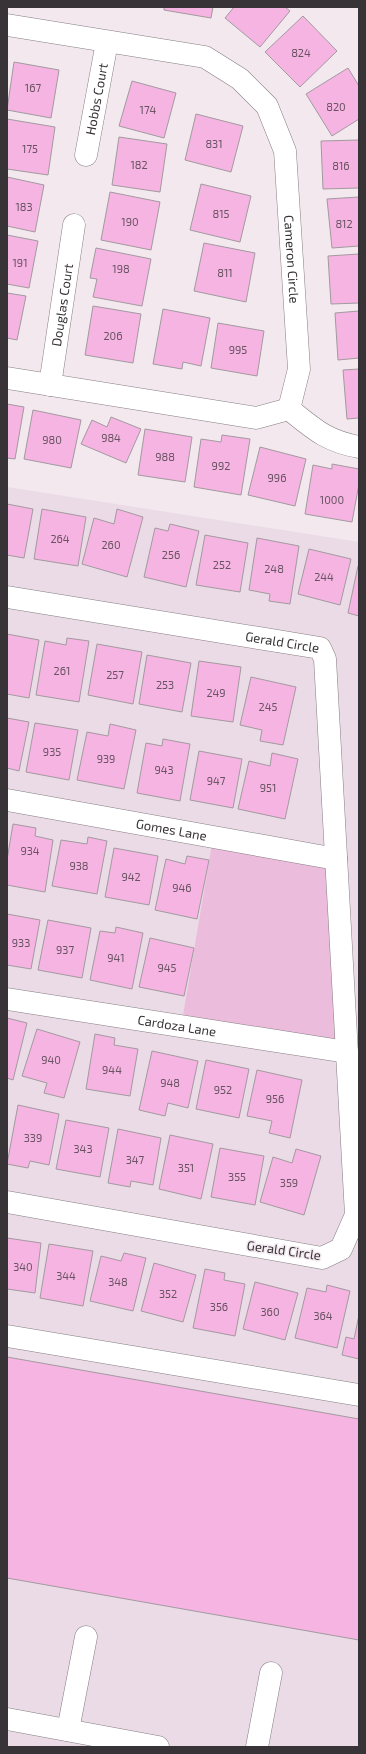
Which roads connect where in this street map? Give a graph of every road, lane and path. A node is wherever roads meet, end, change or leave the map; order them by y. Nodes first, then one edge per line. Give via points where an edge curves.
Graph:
1 (7, 25) edge
2 (107, 42) junction
3 (86, 155) dead end
4 (74, 225) dead end
5 (7, 378) edge
6 (50, 385) junction
7 (289, 409) junction
8 (359, 447) edge
9 (7, 597) edge
10 (7, 800) edge
11 (336, 859) junction
12 (350, 958) edge
13 (7, 999) edge
14 (347, 1052) junction
15 (7, 1202) edge
16 (7, 1336) edge
17 (359, 1395) edge
18 (86, 1637) dead end
19 (271, 1673) dead end
20 (7, 1719) edge
21 (68, 1730) junction
22 (158, 1747) edge
23 (257, 1747) edge

1 - 2 street, Cameron Circle
2 - 3 street, Hobbs Court
2 - 7 street, Cameron Circle via 205,57 240,79 267,106 285,151 299,369
4 - 6 street, Douglas Court
5 - 6 street
6 - 7 street via 256,418
7 - 8 street via 322,435
9 - 11 street, Gerald Circle via 320,648 325,660
10 - 11 street, Gomes Lane
11 - 12 street, Gerald Circle
12 - 14 street, Gerald Circle
13 - 14 street, Cardoza Lane
14 - 15 street, Gerald Circle via 356,1215 341,1249 322,1258
16 - 17 street
18 - 21 street
19 - 23 street
20 - 21 street
21 - 22 street

